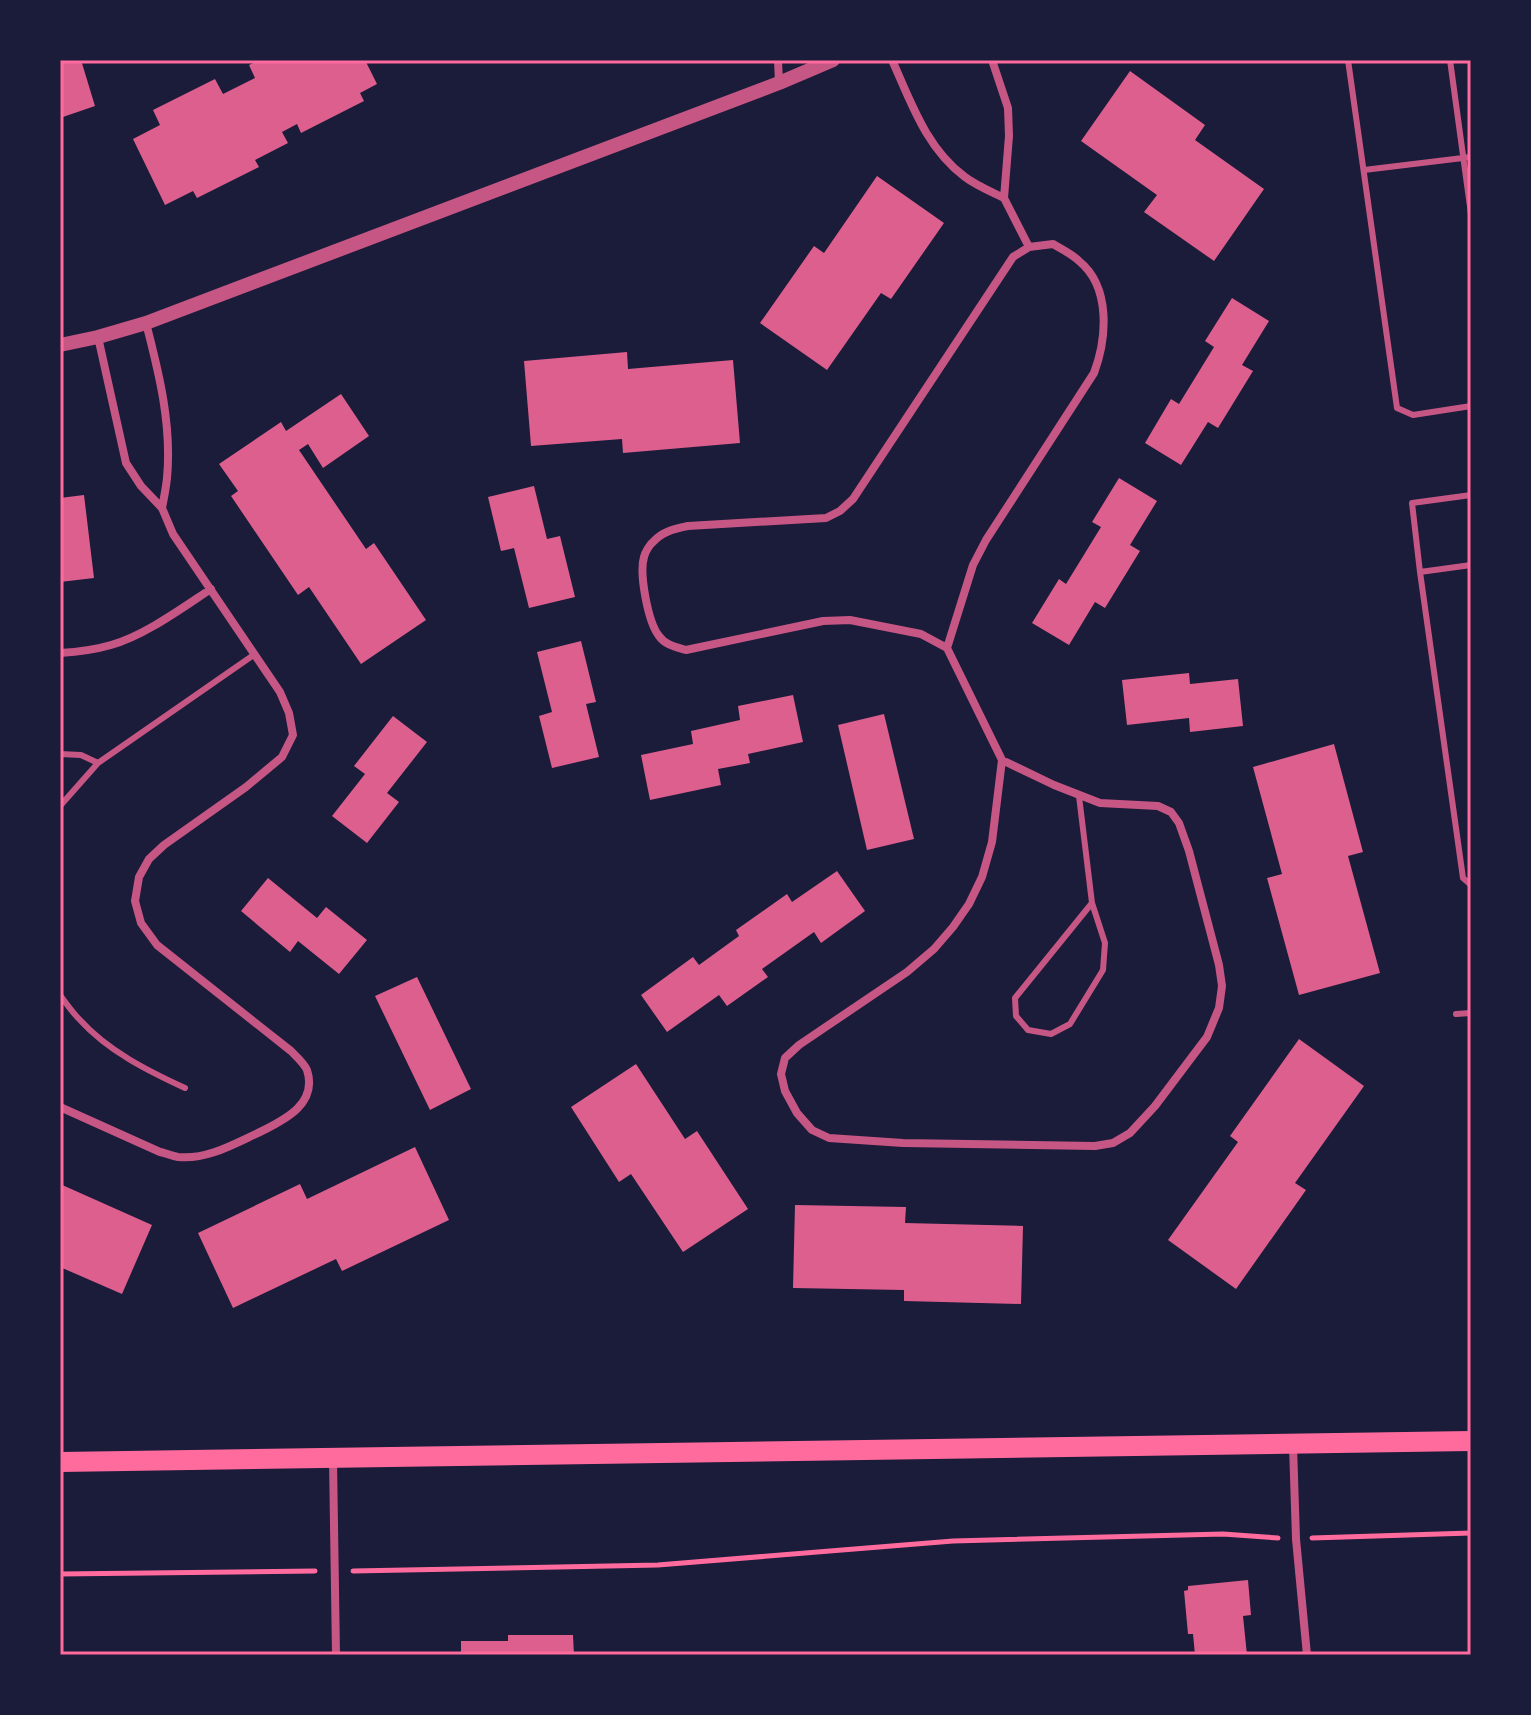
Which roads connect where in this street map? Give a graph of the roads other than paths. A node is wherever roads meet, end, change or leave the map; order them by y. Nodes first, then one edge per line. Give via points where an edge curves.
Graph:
1 (778, 60) edge
2 (833, 60) edge
3 (892, 60) edge
4 (992, 60) edge
5 (1348, 60) edge
6 (1450, 60) edge
7 (779, 83) junction
8 (1468, 158) edge
9 (1364, 170) junction
10 (1004, 198) junction
11 (1471, 214) edge
12 (1029, 247) junction
13 (146, 323) junction
14 (98, 337) junction
15 (60, 345) edge
16 (1471, 406) edge
17 (1471, 495) edge
18 (162, 508) junction
19 (1471, 565) edge
20 (1420, 572) junction
21 (211, 589) junction
22 (947, 648) junction
23 (60, 653) edge
24 (255, 653) junction
25 (60, 754) edge
26 (1002, 760) junction
27 (98, 763) junction
28 (1079, 796) junction
29 (60, 806) edge
30 (1471, 885) edge
31 (1092, 903) junction
32 (60, 995) edge
33 (1471, 1013) edge
34 (1456, 1014) dead end
35 (185, 1088) dead end
36 (60, 1107) edge
37 (1471, 1441) edge
38 (1293, 1444) junction
39 (333, 1458) junction
40 (60, 1462) edge
41 (336, 1655) edge
42 (1307, 1655) edge

1 - 7 street
2 - 7 street
3 - 10 street via 922,127 941,155 966,178
4 - 10 street via 1008,108
5 - 9 lane
6 - 8 lane
7 - 13 street
8 - 9 lane
8 - 11 lane
9 - 16 lane via 1397,408 1413,415
10 - 12 street
12 - 22 street via 1053,244 1081,261 1095,280 1103,307 1101,354 973,565
12 - 22 street via 1013,257 840,511 826,518 688,526 667,531 644,556 650,618 659,637 672,647 686,650 850,620 921,634
13 - 14 street
13 - 18 street via 168,442
14 - 15 street
14 - 18 street via 126,463
17 - 20 lane via 1412,503
18 - 21 street via 173,534
19 - 20 lane
20 - 30 lane via 1463,878
21 - 23 street via 114,644
21 - 24 street
22 - 26 street
24 - 27 lane
24 - 36 street via 280,692 293,735 282,757 149,859 135,901 141,923 157,945 306,1067 309,1084 304,1100 289,1117 224,1150 177,1157
25 - 27 lane
26 - 28 street
26 - 28 street via 982,877 953,927 907,972 785,1058 785,1091 812,1130 829,1138 903,1143 1095,1146 1130,1133 1155,1106 1214,1022 1222,986 1219,965 1189,851 1171,812
27 - 29 lane
28 - 31 lane
31 - 31 lane via 1105,943 1103,970 1070,1024 1051,1034 1028,1030 1016,1016 1015,998
32 - 35 lane via 80,1021 114,1049
33 - 34 lane
37 - 38 main road
38 - 39 main road
38 - 42 street
39 - 40 main road
39 - 41 street

